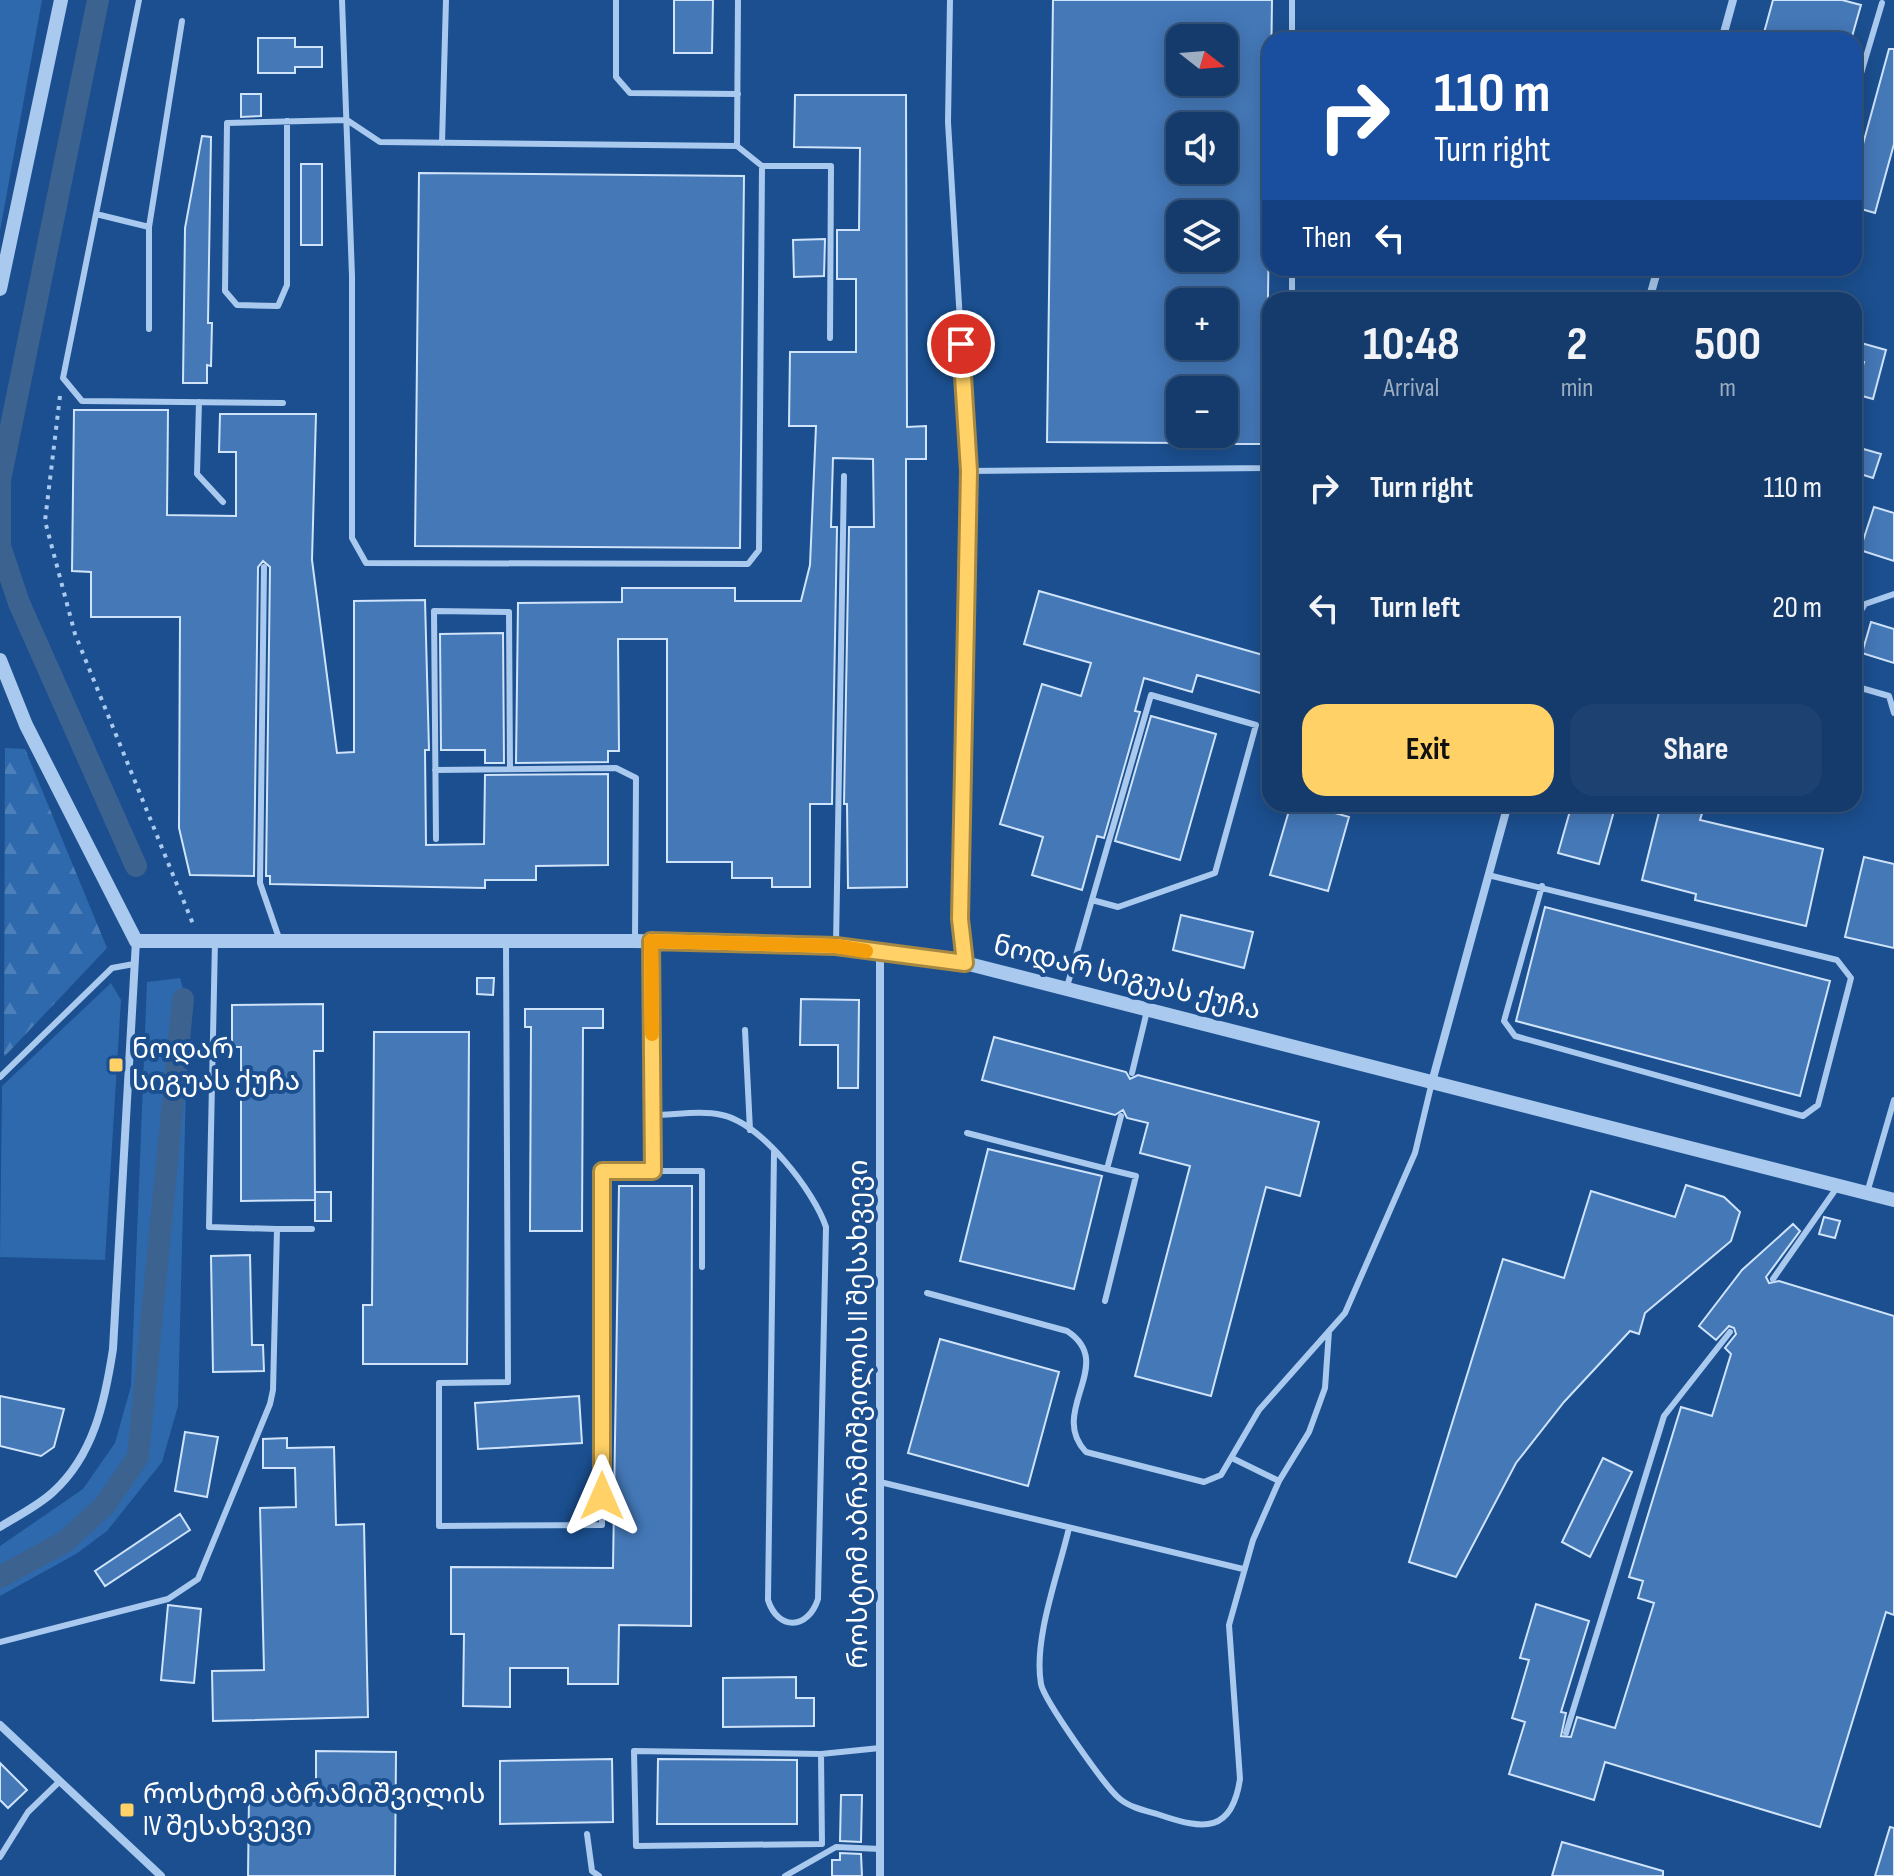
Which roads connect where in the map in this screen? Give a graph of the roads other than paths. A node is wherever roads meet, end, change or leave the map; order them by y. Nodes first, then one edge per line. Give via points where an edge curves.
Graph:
1 (61, 0) edge
2 (139, 0) edge
3 (342, 0) edge
4 (446, 0) edge
5 (616, 0) edge
6 (738, 0) edge
7 (950, 0) edge
8 (1292, 0) edge
9 (1733, 0) edge
10 (1882, 3) dead end
11 (182, 21) dead end
12 (1292, 32) edge
13 (1724, 32) edge
14 (1862, 70) edge
15 (738, 94) junction
16 (347, 120) junction
17 (287, 121) junction
18 (442, 143) junction
19 (737, 146) junction
20 (762, 166) junction
21 (96, 214) junction
22 (149, 227) junction
23 (0, 289) edge
24 (149, 329) dead end
25 (830, 338) dead end
26 (199, 402) junction
27 (283, 403) dead end
28 (1262, 468) edge
29 (969, 471) junction
30 (844, 476) dead end
31 (223, 502) dead end
32 (264, 567) dead end
33 (1894, 594) edge
34 (1862, 609) edge
35 (0, 660) edge
36 (1862, 688) edge
37 (1894, 713) edge
38 (510, 769) junction
39 (435, 770) junction
40 (1506, 812) edge
41 (436, 839) dead end
42 (1488, 875) junction
43 (1542, 886) junction
44 (1092, 900) junction
45 (136, 941) junction
46 (215, 941) junction
47 (280, 941) junction
48 (506, 941) junction
49 (635, 941) junction
50 (651, 941) junction
51 (836, 946) junction
52 (880, 953) junction
53 (965, 963) junction
54 (134, 964) junction
55 (1066, 990) junction
56 (1147, 1011) junction
57 (745, 1030) dead end
58 (1132, 1073) dead end
59 (0, 1077) edge
60 (1432, 1082) junction
61 (1894, 1100) edge
62 (653, 1115) junction
63 (1121, 1116) dead end
64 (750, 1130) junction
65 (967, 1133) dead end
66 (774, 1152) junction
67 (1107, 1169) junction
68 (653, 1171) junction
69 (1838, 1186) junction
70 (1867, 1193) junction
71 (1894, 1200) edge
72 (277, 1229) junction
73 (312, 1229) dead end
74 (702, 1267) dead end
75 (1773, 1279) dead end
76 (927, 1293) dead end
77 (1105, 1301) dead end
78 (1329, 1331) junction
79 (1730, 1332) dead end
80 (1234, 1459) junction
81 (1279, 1481) junction
82 (880, 1482) junction
83 (0, 1527) edge
84 (1069, 1528) junction
85 (1243, 1569) junction
86 (0, 1642) edge
87 (0, 1725) edge
88 (1566, 1733) dead end
89 (880, 1748) junction
90 (821, 1754) junction
91 (60, 1781) junction
92 (587, 1834) dead end
93 (880, 1849) junction
94 (0, 1857) edge
95 (161, 1876) edge
96 (599, 1876) edge
97 (785, 1876) edge
98 (880, 1876) edge

1 - 23 street
2 - 21 lane
3 - 16 lane
4 - 18 lane
5 - 15 lane via 616,77 630,93
6 - 15 lane
7 - 29 lane via 948,122
8 - 12 lane
9 - 13 street
10 - 14 lane
11 - 22 lane
15 - 19 lane
16 - 17 lane
16 - 18 lane via 380,142
16 - 20 lane via 352,538 366,563 748,564 759,550
17 - 17 lane via 227,123 225,291 237,305 278,306 287,285
18 - 19 lane
19 - 20 lane
20 - 25 lane via 831,166
21 - 22 lane
21 - 26 lane via 63,378 82,401
22 - 24 lane
26 - 27 lane
26 - 31 lane via 197,474
28 - 29 lane
29 - 53 lane via 960,919
30 - 51 lane
32 - 47 lane via 260,883
33 - 34 lane
35 - 45 street via 26,725
36 - 37 lane via 1889,696
38 - 39 lane
38 - 39 lane via 509,612 434,611
38 - 49 lane via 616,768 636,778
39 - 41 lane
40 - 42 street
42 - 43 lane
42 - 60 street
43 - 43 lane via 1837,960 1851,978 1818,1105 1803,1116 1515,1036 1504,1021
44 - 44 lane via 1151,695 1256,725 1215,873 1118,907
44 - 55 lane
45 - 46 street, ნოდარ სიგუას ქუჩა
45 - 54 street
46 - 47 street, ნოდარ სიგუას ქუჩა
46 - 72 lane via 209,1227
47 - 48 street, ნოდარ სიგუას ქუჩა
48 - 49 street, ნოდარ სიგუას ქუჩა
48 - 68 lane via 508,1382 439,1383 439,1526 602,1525 602,1171
49 - 50 street, ნოდარ სიგუას ქუჩა
50 - 51 street, ნოდარ სიგუას ქუჩა
50 - 62 lane
51 - 52 street, ნოდარ სიგუას ქუჩა
52 - 53 street, ნოდარ სიგუას ქუჩა
52 - 82 street, როსტომ აბრამიშვილის II შესახვევი
53 - 55 street, ნოდარ სიგუას ქუჩა
54 - 59 lane via 112,968
54 - 83 street via 107,1385 79,1463 52,1493
55 - 56 street, ნოდარ სიგუას ქუჩა
56 - 58 lane
56 - 60 street, ნოდარ სიგუას ქუჩა
57 - 64 lane
60 - 69 street, ნოდარ სიგუას ქუჩა
60 - 78 lane via 1415,1153 1345,1313
61 - 70 lane
62 - 64 lane via 723,1115
62 - 68 lane
63 - 67 lane
64 - 66 lane
65 - 67 lane
66 - 66 lane via 768,1600 773,1615 796,1623 810,1615 818,1599 826,1227 819,1205
67 - 77 lane via 1136,1176
68 - 74 lane via 702,1171
69 - 70 street, ნოდარ სიგუას ქუჩა
69 - 75 lane
70 - 71 street, ნოდარ სიგუას ქუჩა
72 - 73 lane
72 - 86 lane via 273,1390 198,1579 168,1599
76 - 80 lane via 1067,1331 1082,1341 1086,1369 1072,1422 1075,1441 1086,1452 1204,1482 1221,1475
78 - 80 lane via 1259,1410
78 - 81 lane via 1325,1388 1309,1432
79 - 88 lane via 1664,1416
80 - 81 lane
81 - 85 lane
82 - 84 lane
82 - 89 street, როსტომ აბრამიშვილის II შესახვევი
84 - 85 lane
84 - 85 lane via 1039,1655 1042,1687 1108,1788 1124,1802 1187,1824 1224,1818 1236,1803 1240,1779 1229,1625
87 - 91 street
89 - 90 lane
89 - 93 street, როსტომ აბრამიშვილის II შესახვევი
90 - 90 lane via 634,1751 636,1846 822,1844
91 - 94 lane via 28,1812
91 - 95 street
92 - 96 lane via 592,1871
93 - 97 lane via 836,1847
93 - 98 street, როსტომ აბრამიშვილის II შესახვევი

